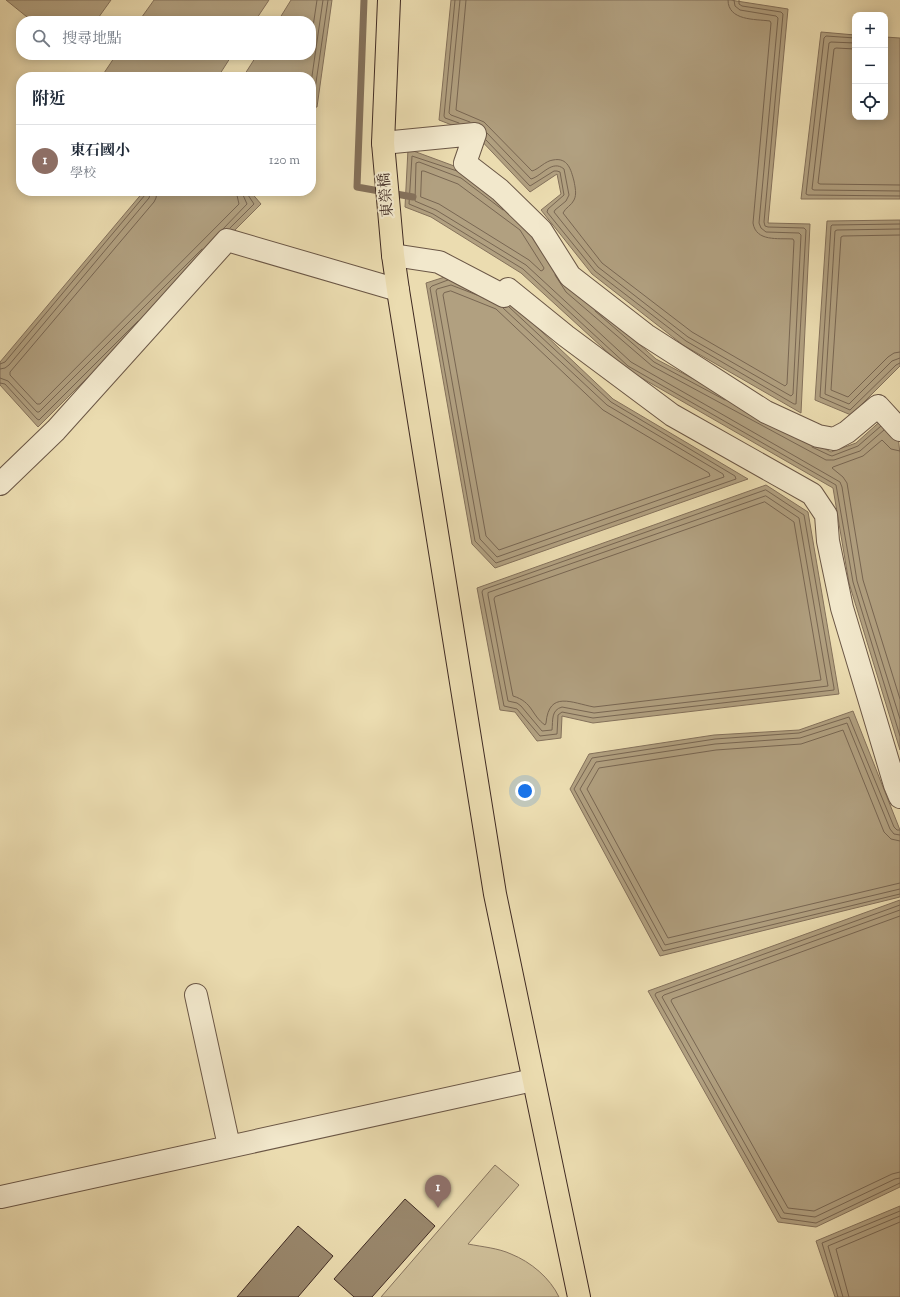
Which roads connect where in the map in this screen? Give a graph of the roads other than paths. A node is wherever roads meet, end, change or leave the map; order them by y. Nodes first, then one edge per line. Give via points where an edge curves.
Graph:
1 (389, 0) edge
2 (383, 144) junction
3 (392, 250) junction
4 (398, 290) junction
5 (900, 430) edge
6 (0, 484) edge
7 (900, 797) edge
8 (196, 995) dead end
9 (533, 1080) junction
10 (228, 1146) junction
11 (1, 1197) edge
12 (579, 1297) edge

1 - 2 main road, 東榮橋
2 - 3 main road, 東榮橋
2 - 5 street via 474,134 465,163 500,190 541,230 570,276 646,335 766,412 818,436 834,439 847,432 878,406
3 - 4 main road, 東榮橋
3 - 7 street via 439,262 504,296 508,289 672,415 812,494 826,515 828,541 842,608
4 - 6 street via 227,240 56,430
4 - 9 main road, 東榮橋 via 495,894
8 - 10 street
9 - 10 street
9 - 12 main road, 東榮橋
10 - 11 street

